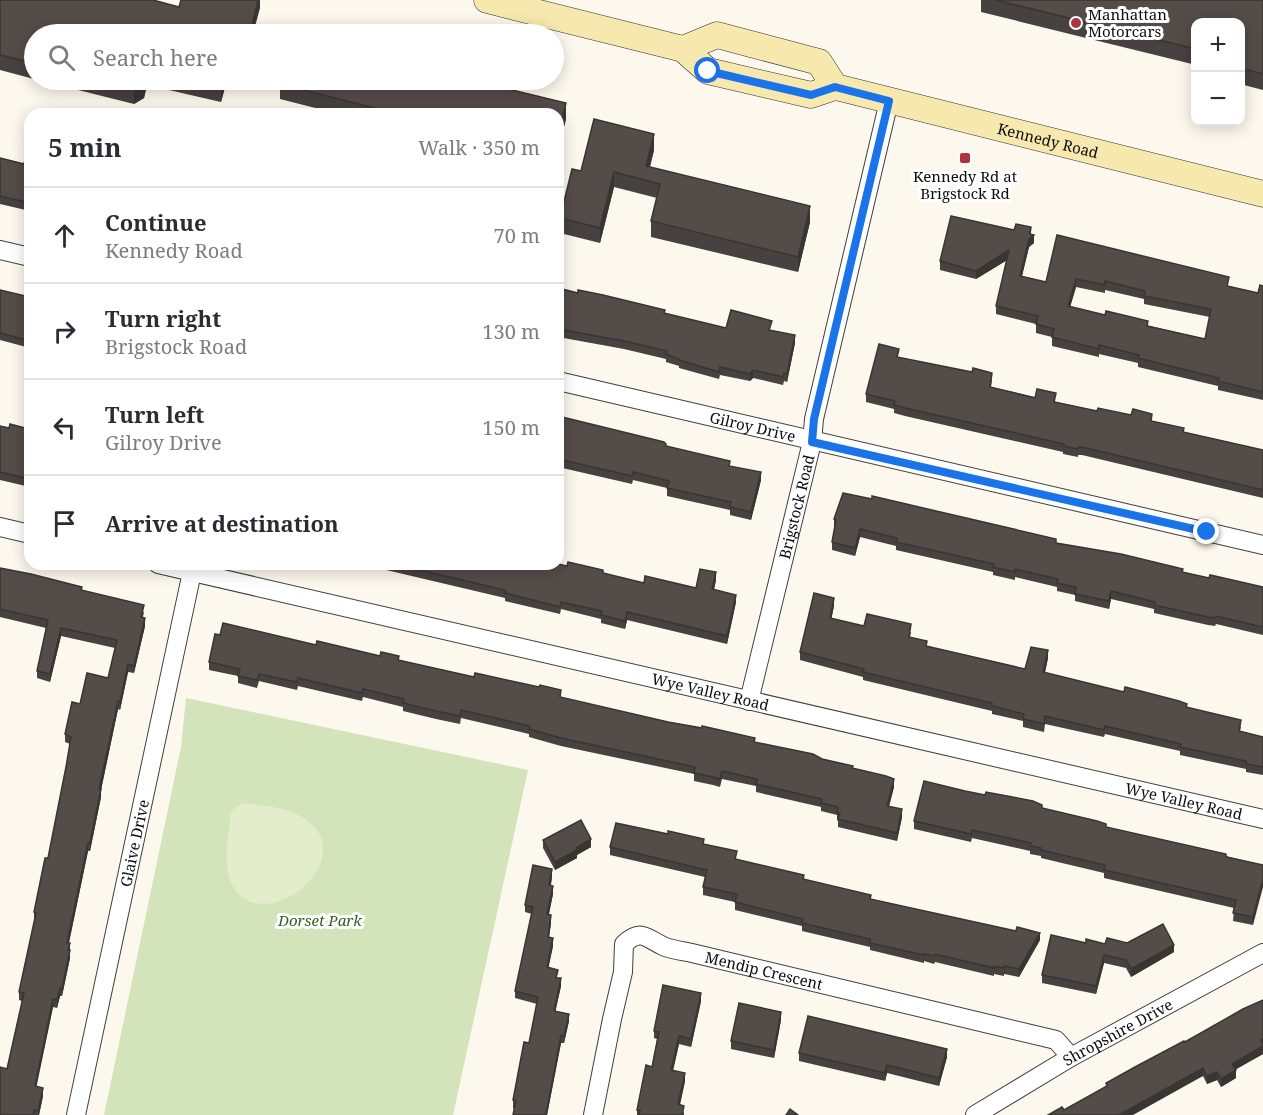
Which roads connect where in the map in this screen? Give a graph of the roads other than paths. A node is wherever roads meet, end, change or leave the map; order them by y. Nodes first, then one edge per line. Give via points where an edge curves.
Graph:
1 (488, 0) edge
2 (683, 50) junction
3 (835, 87) junction
4 (889, 101) junction
5 (1263, 194) edge
6 (0, 250) edge
7 (24, 256) edge
8 (564, 382) edge
9 (812, 442) junction
10 (0, 527) edge
11 (24, 533) edge
12 (1263, 545) edge
13 (184, 570) edge
14 (192, 572) junction
15 (749, 701) junction
16 (1263, 819) edge
17 (1263, 953) edge
18 (1071, 1057) junction
19 (76, 1115) edge
20 (593, 1115) edge
21 (975, 1115) edge

1 - 2 main road, Kennedy Road
2 - 3 main road, Kennedy Road via 708,71 811,95
2 - 3 main road via 717,35 819,62
3 - 4 main road, Kennedy Road
4 - 5 main road, Kennedy Road
4 - 9 street, Brigstock Road via 814,419
6 - 7 street
8 - 9 street, Gilroy Drive
9 - 12 street, Gilroy Drive
9 - 15 street, Brigstock Road
10 - 11 street
13 - 14 street, Wye Valley Road
14 - 15 street, Wye Valley Road
14 - 19 street, Glaive Drive
15 - 16 street, Wye Valley Road
17 - 18 street, Shropshire Drive
18 - 20 street, Mendip Crescent via 1056,1040 664,946 646,935 632,936 624,944 623,972
18 - 21 street, Shropshire Drive

